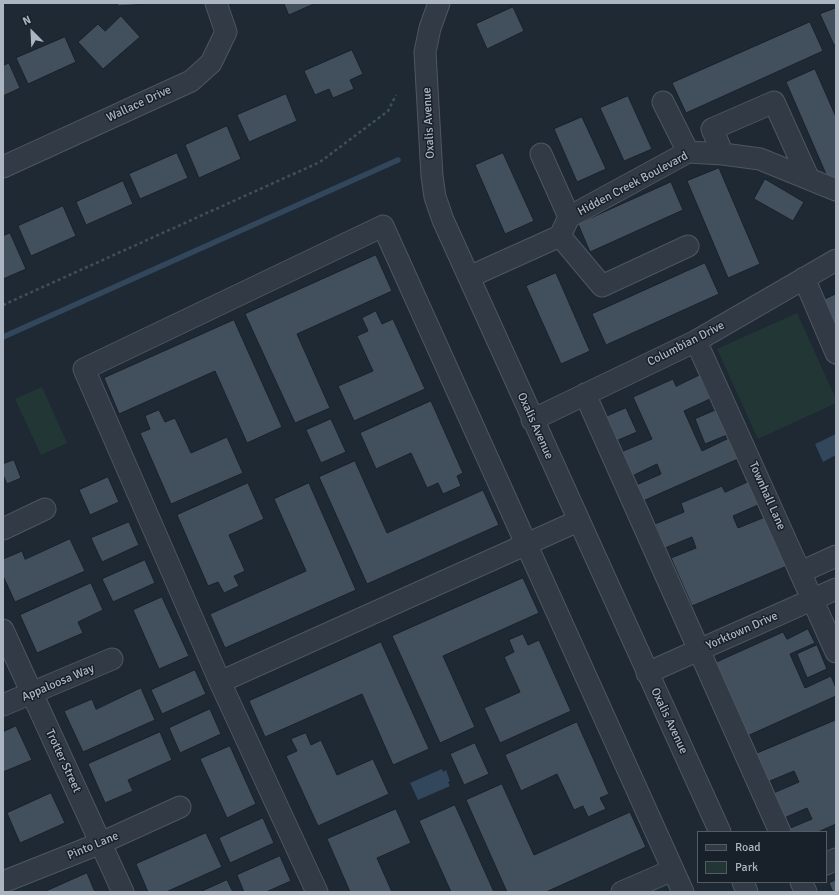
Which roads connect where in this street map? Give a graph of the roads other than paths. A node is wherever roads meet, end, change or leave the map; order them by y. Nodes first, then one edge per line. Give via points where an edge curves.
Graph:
1 (216, 3) edge
2 (439, 3) edge
3 (663, 102) dead end
4 (688, 152) junction
5 (541, 154) dead end
6 (723, 154) junction
7 (3, 166) edge
8 (808, 178) junction
9 (836, 190) edge
10 (569, 217) junction
11 (560, 236) junction
12 (688, 246) dead end
13 (836, 260) edge
14 (469, 277) junction
15 (804, 278) junction
16 (696, 341) junction
17 (836, 353) edge
18 (585, 394) junction
19 (532, 420) junction
20 (45, 509) dead end
21 (578, 521) junction
22 (3, 529) edge
23 (528, 545) junction
24 (836, 556) edge
25 (801, 572) junction
26 (836, 589) edge
27 (813, 599) junction
28 (3, 630) edge
29 (699, 650) junction
30 (836, 652) edge
31 (112, 659) dead end
32 (648, 673) junction
33 (220, 682) junction
34 (32, 694) junction
35 (3, 705) edge
36 (180, 807) dead end
37 (720, 831) edge
38 (780, 831) edge
39 (101, 844) junction
40 (836, 859) edge
41 (827, 864) edge
42 (673, 870) junction
43 (3, 882) edge
44 (744, 883) edge
45 (802, 883) edge
46 (123, 892) edge
47 (317, 892) edge
48 (622, 892) edge
49 (683, 892) edge
50 (748, 892) edge
51 (806, 892) edge

1 - 7 street, Wallace Drive via 226,32 211,63 191,81
2 - 14 street, Oxalis Avenue via 425,52 429,150 435,197
3 - 4 street
4 - 6 street, Hidden Creek Boulevard
4 - 10 street, Hidden Creek Boulevard
5 - 10 street
6 - 8 street, Hidden Creek Boulevard via 760,159
6 - 8 street via 712,129 774,102
8 - 9 street, Hidden Creek Boulevard
10 - 11 street, Hidden Creek Boulevard
11 - 12 street via 602,286
11 - 14 street
13 - 15 street, Columbian Drive
14 - 19 street, Oxalis Avenue
15 - 16 street, Columbian Drive
15 - 17 street
16 - 18 street, Columbian Drive
16 - 25 street, Townhall Lane
18 - 19 street, Columbian Drive
18 - 29 street
19 - 21 street, Oxalis Avenue
20 - 22 street
21 - 23 street
21 - 32 street, Oxalis Avenue
23 - 33 street
23 - 33 street via 383,226 84,369
23 - 42 street
24 - 25 street
25 - 27 street, Townhall Lane
26 - 27 street, Yorktown Drive
27 - 29 street, Yorktown Drive
27 - 30 street, Townhall Lane
28 - 34 street, Trotter Street
29 - 32 street, Yorktown Drive
29 - 38 street
31 - 34 street, Appaloosa Way
32 - 37 street, Oxalis Avenue
33 - 47 street
34 - 35 street, Appaloosa Way
34 - 39 street, Trotter Street
36 - 39 street, Pinto Lane
39 - 43 street, Pinto Lane
39 - 46 street, Trotter Street
40 - 41 street
42 - 48 street
42 - 49 street
44 - 50 street
45 - 51 street

